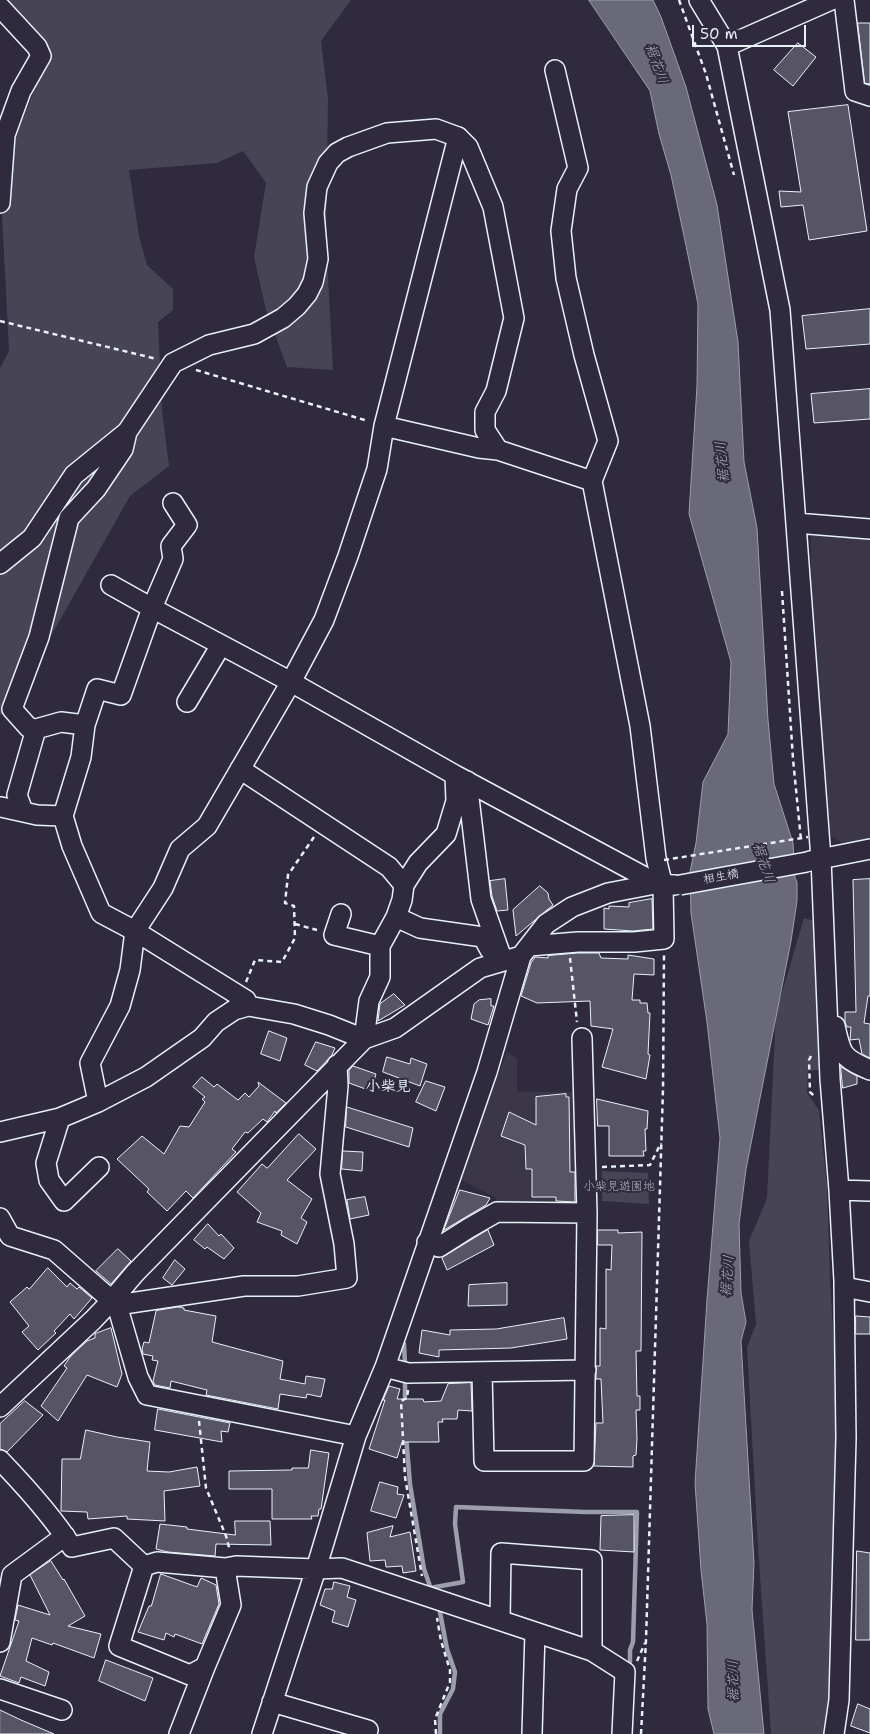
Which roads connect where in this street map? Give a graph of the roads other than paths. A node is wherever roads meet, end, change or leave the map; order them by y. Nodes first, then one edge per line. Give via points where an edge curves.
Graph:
1 (699, 0) edge
2 (832, 0) edge
3 (844, 0) edge
4 (0, 7) edge
5 (727, 46) junction
6 (555, 70) dead end
7 (870, 96) edge
8 (458, 137) junction
9 (0, 203) edge
10 (384, 426) junction
11 (127, 432) junction
12 (498, 450) junction
13 (592, 481) junction
14 (173, 503) dead end
15 (796, 523) junction
16 (870, 529) edge
17 (0, 564) edge
18 (111, 585) dead end
19 (152, 608) junction
20 (221, 645) junction
21 (291, 682) junction
22 (187, 702) dead end
23 (85, 725) junction
24 (36, 729) junction
25 (240, 769) junction
26 (461, 778) junction
27 (1, 808) edge
28 (24, 811) junction
29 (63, 816) junction
30 (870, 849) edge
31 (814, 860) junction
32 (404, 885) junction
33 (666, 885) junction
34 (341, 914) dead end
35 (396, 916) junction
36 (135, 931) junction
37 (380, 946) junction
38 (515, 954) junction
39 (825, 973) junction
40 (244, 1001) junction
41 (582, 1038) road end
42 (364, 1039) junction
43 (337, 1065) junction
44 (870, 1070) edge
45 (98, 1102) junction
46 (60, 1118) junction
47 (0, 1132) edge
48 (98, 1167) dead end
49 (839, 1190) junction
50 (870, 1191) edge
51 (587, 1213) junction
52 (0, 1218) edge
53 (427, 1242) junction
54 (844, 1287) junction
55 (870, 1292) edge
56 (115, 1303) junction
57 (385, 1367) junction
58 (586, 1370) junction
59 (482, 1372) junction
60 (0, 1406) edge
61 (356, 1436) junction
62 (0, 1460) edge
63 (65, 1536) junction
64 (144, 1566) junction
65 (228, 1567) junction
66 (316, 1569) junction
67 (6, 1572) edge
68 (500, 1620) junction
69 (535, 1632) junction
70 (0, 1642) edge
71 (592, 1652) junction
72 (205, 1667) junction
73 (0, 1688) edge
74 (272, 1702) junction
75 (62, 1710) dead end
76 (368, 1730) dead end
77 (179, 1734) edge
78 (262, 1734) edge
79 (532, 1734) edge
80 (622, 1734) edge
81 (834, 1734) edge

1 - 5 street
2 - 5 street
3 - 7 street via 855,91
4 - 9 street via 37,47 41,56 21,90 5,135
5 - 15 street via 780,310
6 - 13 street via 578,168 567,189 561,231 566,278 608,441
8 - 10 street
8 - 11 street via 436,129 387,133 337,152 328,163 317,188 314,212 318,259 307,294 283,318 254,334 209,345 173,363
8 - 12 street via 468,147 493,208 514,318 496,391 485,412 485,430
10 - 12 street
10 - 21 street via 377,470 348,556 324,620
11 - 17 street via 74,475 32,538
11 - 24 street via 123,450 96,489 69,518 39,637 12,709 29,728
12 - 13 street
13 - 33 street via 640,726 656,858
14 - 19 street via 188,525 171,546 173,559
15 - 16 street
15 - 31 street
18 - 19 street
19 - 20 street
19 - 23 street via 121,695 97,689
20 - 21 street
20 - 22 street
21 - 25 street
21 - 26 street
23 - 24 street via 61,722
23 - 29 street via 81,757
24 - 28 street via 17,795
25 - 32 street via 389,867
25 - 36 street via 207,826 180,849 163,888
26 - 32 street via 446,834 418,863
26 - 33 street via 641,875
26 - 38 street via 482,899
27 - 28 street
28 - 29 street
29 - 36 street via 72,846 101,913
30 - 31 street, 相生橋
31 - 33 street, 相生橋, bridge
31 - 39 street
32 - 35 street
33 - 38 street, 相生橋 via 608,893 572,907 546,924
33 - 38 street via 664,939 568,943
34 - 37 street via 334,934
35 - 37 street
35 - 38 street via 420,928 483,936 490,950
36 - 40 street
36 - 45 street via 130,970 120,1006 90,1063
37 - 42 street via 380,976 369,1001
38 - 42 street via 480,968 395,1028
38 - 53 street via 487,1072
39 - 44 street via 840,1049 852,1062
39 - 49 street
40 - 42 street via 329,1025
40 - 45 street via 216,1022 202,1038 146,1077
41 - 51 street
42 - 43 street
43 - 56 street via 135,1273
43 - 56 street via 330,1174 344,1244 347,1278 298,1286 244,1286
45 - 46 street
46 - 47 street
46 - 48 street via 46,1163 49,1180 64,1201
49 - 50 street
49 - 54 street
51 - 53 street via 497,1212 439,1247
51 - 58 street
52 - 56 street via 10,1236 54,1250
53 - 57 street
54 - 55 street
54 - 81 street via 846,1438 839,1700
56 - 60 street
56 - 61 street via 147,1395
57 - 59 street via 408,1373
57 - 61 street
58 - 59 street
58 - 59 street via 584,1461 484,1461
61 - 66 street
62 - 63 street
63 - 64 street via 72,1547 114,1538
63 - 67 street
64 - 65 street via 157,1562
64 - 72 street via 118,1646 190,1675
65 - 66 street
65 - 72 street via 230,1605
66 - 68 street via 342,1568
66 - 74 street
67 - 70 street
68 - 69 street
68 - 71 street via 501,1554 592,1560
69 - 71 street
69 - 79 street
71 - 80 street via 625,1672
72 - 77 street
73 - 75 street
74 - 76 street
74 - 78 street

